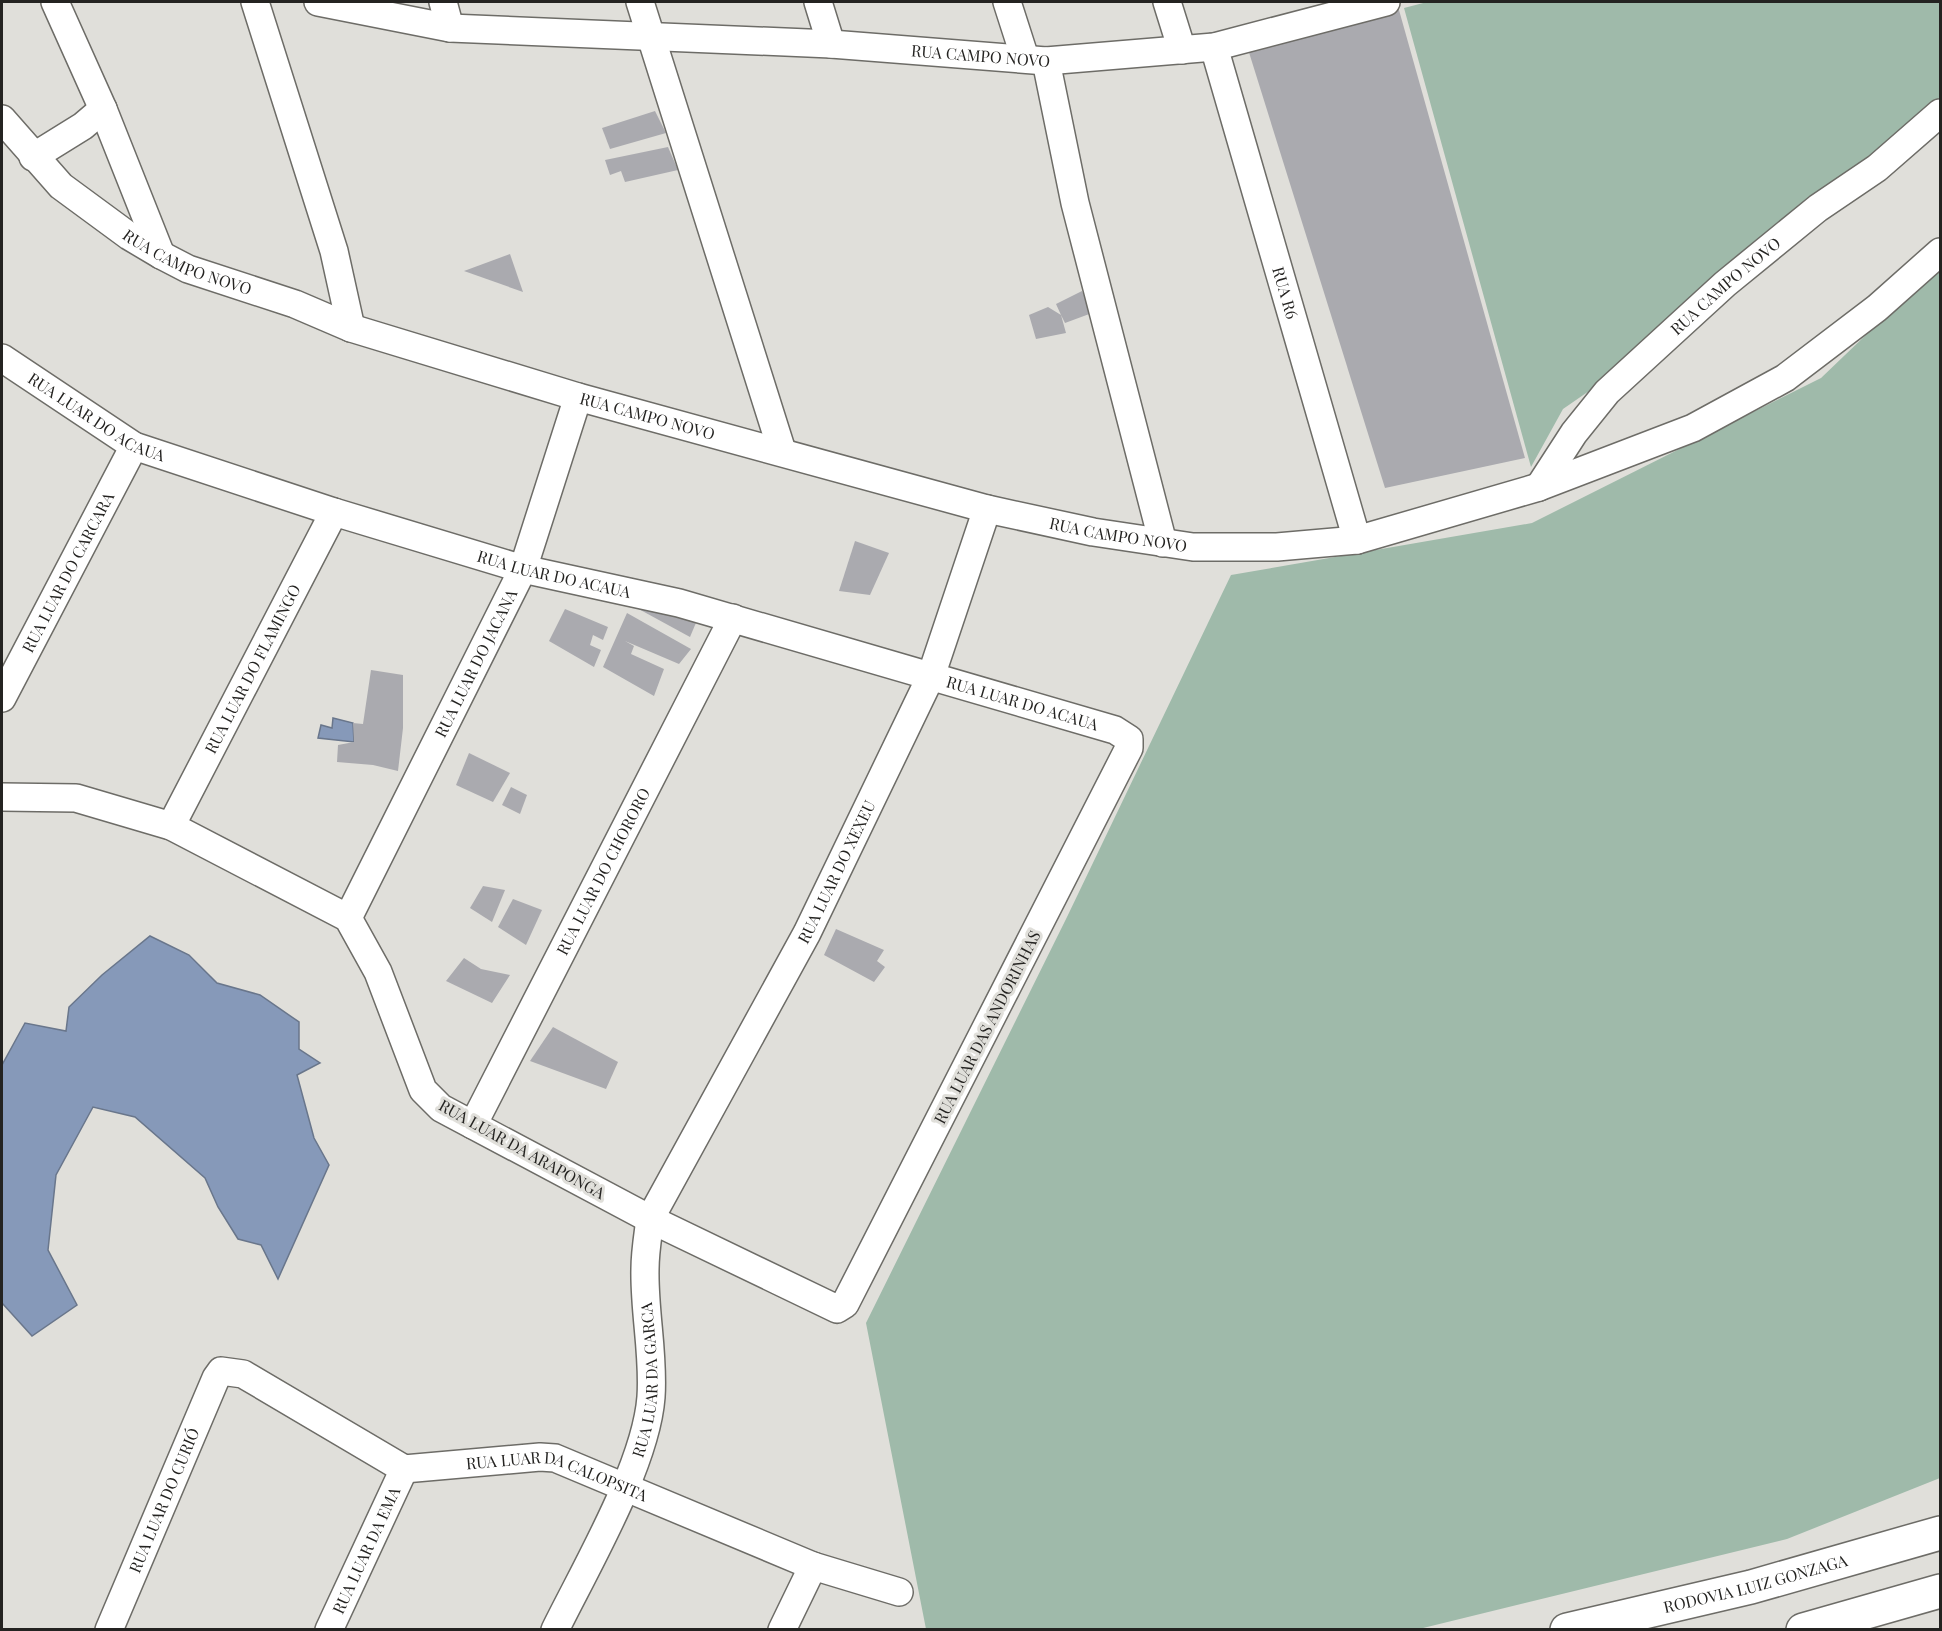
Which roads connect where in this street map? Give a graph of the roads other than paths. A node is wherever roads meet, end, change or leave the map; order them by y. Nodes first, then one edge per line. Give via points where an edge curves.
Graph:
1 (55, 2) edge
2 (255, 2) edge
3 (318, 2) edge
4 (443, 2) edge
5 (640, 2) edge
6 (818, 2) edge
7 (1007, 2) edge
8 (1167, 2) edge
9 (1386, 2) edge
10 (450, 28) junction
11 (653, 38) junction
12 (831, 44) junction
13 (1214, 47) junction
14 (1182, 50) junction
15 (1035, 60) junction
16 (103, 109) junction
17 (1941, 113) edge
18 (2, 119) edge
19 (33, 157) junction
20 (1941, 252) edge
21 (160, 255) junction
22 (351, 327) junction
23 (2, 358) edge
24 (578, 397) junction
25 (134, 446) junction
26 (782, 451) junction
27 (1539, 487) junction
28 (987, 509) junction
29 (334, 512) junction
30 (1357, 540) junction
31 (1163, 543) junction
32 (523, 569) junction
33 (733, 618) junction
34 (931, 676) junction
35 (2, 698) edge
36 (1129, 739) joint
37 (2, 797) edge
38 (171, 826) junction
39 (348, 918) junction
40 (473, 1125) junction
41 (650, 1219) junction
42 (837, 1309) joint
43 (404, 1469) junction
44 (625, 1485) junction
45 (1941, 1533) edge
46 (813, 1566) junction
47 (1941, 1591) edge
48 (899, 1592) dead end
49 (109, 1629) edge
50 (329, 1629) edge
51 (555, 1629) edge
52 (782, 1629) edge
53 (1567, 1629) edge
54 (1803, 1629) edge

1 - 16 street
2 - 22 street via 334,251
3 - 10 street, RUA CAMPO NOVO
4 - 10 street
5 - 11 street
6 - 12 street
7 - 15 street
8 - 14 street
9 - 13 street, RUA CAMPO NOVO
10 - 11 street, RUA CAMPO NOVO
11 - 12 street, RUA CAMPO NOVO
11 - 26 street
12 - 15 street, RUA CAMPO NOVO
13 - 14 street, RUA CAMPO NOVO
13 - 30 street, RUA R6
14 - 15 street, RUA CAMPO NOVO
15 - 31 street
16 - 19 street
16 - 21 street
17 - 27 street, RUA CAMPO NOVO via 1877,168 1818,208 1725,284 1607,392
18 - 19 street, RUA CAMPO NOVO
19 - 21 street, RUA CAMPO NOVO via 61,186
20 - 27 street, RUA CAMPO NOVO via 1877,308 1785,378 1693,428
21 - 22 street, RUA CAMPO NOVO via 188,269
22 - 24 street, RUA CAMPO NOVO
23 - 25 street, RUA LUAR DO ACAUA
24 - 26 street, RUA CAMPO NOVO
24 - 32 street, RUA LUAR DO JACANA
25 - 29 street, RUA LUAR DO ACAUA
25 - 35 street, RUA LUAR DO CARCARA
26 - 28 street, RUA CAMPO NOVO
27 - 30 street, RUA CAMPO NOVO
28 - 31 street, RUA CAMPO NOVO
28 - 34 street, RUA LUAR DO XEXEU
29 - 32 street, RUA LUAR DO ACAUA
29 - 38 street, RUA LUAR DO FLAMINGO
30 - 31 street, RUA CAMPO NOVO via 1277,547
32 - 33 street, RUA LUAR DO ACAUA via 630,590
32 - 39 street, RUA LUAR DO JACANA
33 - 34 street, RUA LUAR DO ACAUA
33 - 40 street, RUA LUAR DO CHORORO
34 - 36 street, RUA LUAR DO ACAUA via 1115,730
34 - 41 street, RUA LUAR DO XEXEU via 807,933
36 - 42 street, RUA LUAR DAS ANDORINHAS via 1129,748 1112,785 845,1304
37 - 38 street via 76,798
38 - 39 street
39 - 40 street, RUA LUAR DA ARAPONGA via 378,972 423,1090 441,1108
40 - 41 street, RUA LUAR DA ARAPONGA
41 - 42 street, RUA LUAR DA ARAPONGA
41 - 44 street, RUA LUAR DA GARCA via 645,1269 651,1399 641,1443
43 - 44 street, RUA LUAR DA CALOPSITA via 540,1457 573,1463
43 - 49 street, RUA LUAR DO CURIÓ via 243,1374 221,1371
43 - 50 street, RUA LUAR DA EMA
44 - 46 street, RUA LUAR DA CALOPSITA
44 - 51 street, RUA LUAR DA GARCA
45 - 53 highway, RODOVIA LUIZ GONZAGA via 1751,1587
46 - 48 street, RUA LUAR DA CALOPSITA
46 - 52 street
47 - 54 highway

